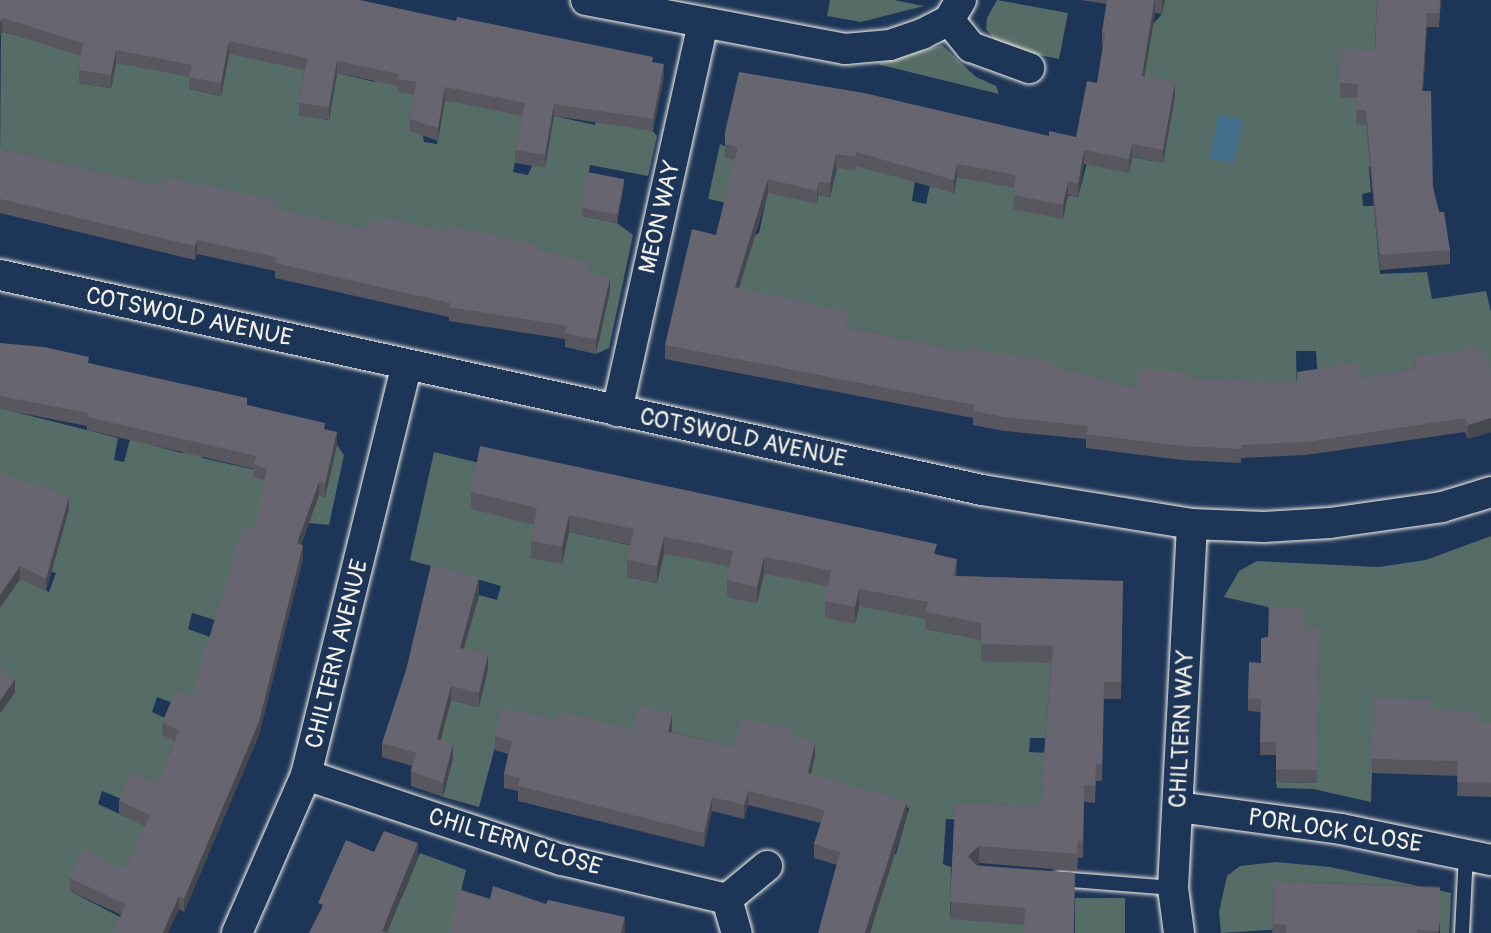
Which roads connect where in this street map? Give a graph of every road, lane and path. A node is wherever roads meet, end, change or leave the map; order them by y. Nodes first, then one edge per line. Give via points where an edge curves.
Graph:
1 (586, 0) edge
2 (955, 10) edge
3 (703, 24) junction
4 (1029, 68) dead end
5 (0, 275) edge
6 (407, 366) junction
7 (617, 411) junction
8 (1491, 492) edge
9 (1192, 524) junction
10 (306, 775) junction
11 (1178, 807) junction
12 (1479, 857) edge
13 (767, 866) dead end
14 (1044, 878) edge
15 (1173, 888) junction
16 (727, 899) junction
17 (237, 933) edge
18 (737, 933) edge
19 (1179, 933) edge
20 (1462, 933) edge

1 - 3 street
2 - 3 street via 890,45 845,49
2 - 4 street via 971,47
3 - 7 street, MEON WAY
5 - 6 street, COTSWOLD AVENUE
6 - 7 street, COTSWOLD AVENUE
6 - 10 street, CHILTERN AVENUE
7 - 9 street, COTSWOLD AVENUE via 982,490
8 - 9 street, COTSWOLD AVENUE via 1442,507 1330,523
9 - 11 street, CHILTERN WAY
10 - 16 street, CHILTERN CLOSE via 562,860
10 - 17 street, CHILTERN AVENUE
11 - 12 street, PORLOCK CLOSE via 1340,829
11 - 15 street, CHILTERN WAY
12 - 20 lane
13 - 16 street
14 - 15 lane
15 - 19 street, CHILTERN WAY
16 - 18 street

